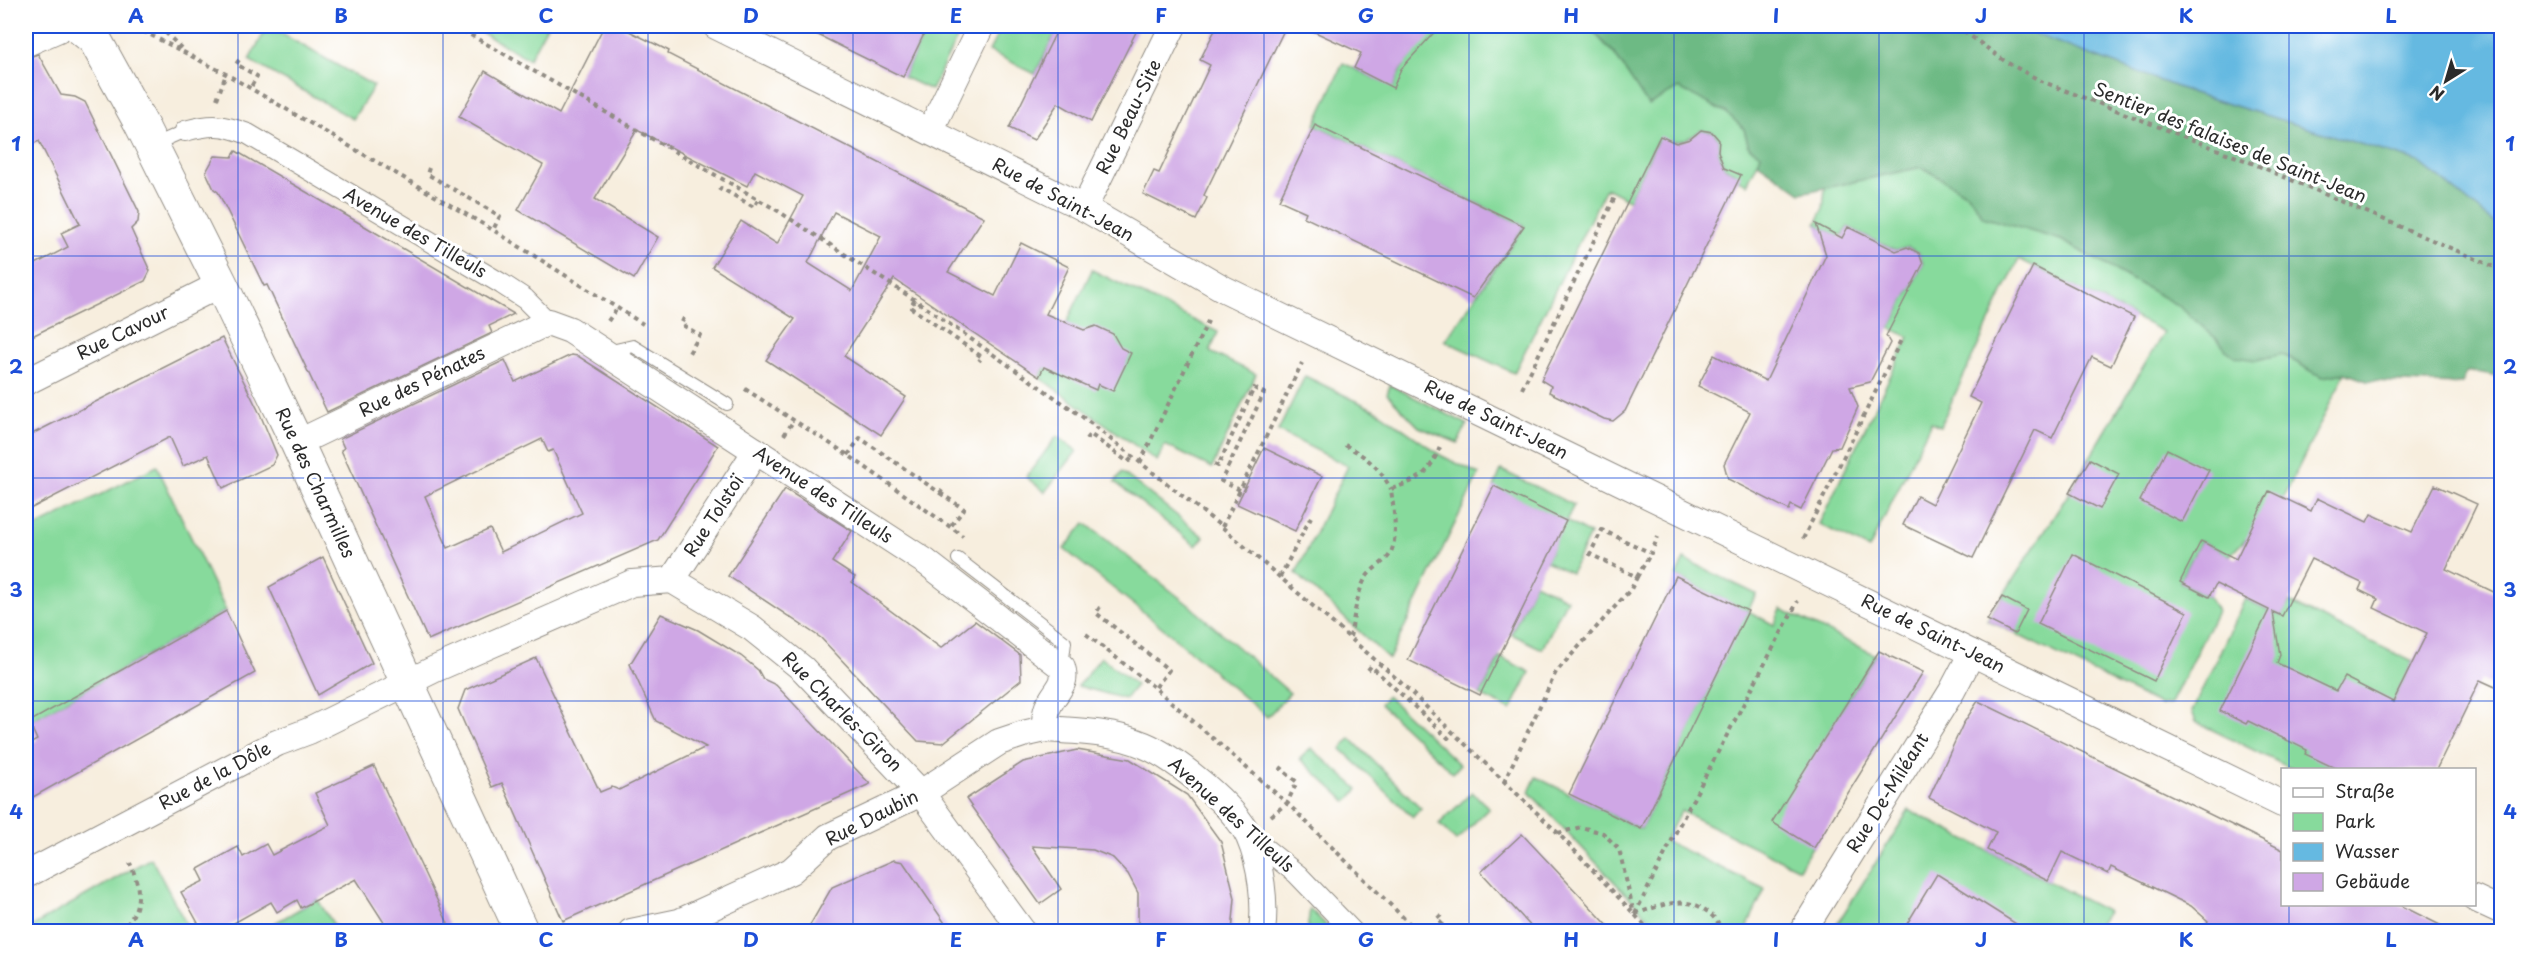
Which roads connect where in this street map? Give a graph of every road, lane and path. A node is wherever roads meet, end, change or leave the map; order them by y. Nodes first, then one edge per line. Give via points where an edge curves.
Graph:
1 (58, 26) edge
2 (159, 26) edge
3 (442, 26) edge
4 (456, 26) edge
5 (716, 26) edge
6 (981, 26) edge
7 (1173, 26) edge
8 (1957, 26) edge
9 (135, 27) edge
10 (89, 30) edge
11 (26, 40) edge
12 (239, 60) dead end
13 (250, 89) dead end
14 (930, 130) junction
15 (185, 131) joint
16 (152, 146) junction
17 (429, 168) dead end
18 (719, 192) dead end
19 (1615, 197) dead end
20 (758, 200) junction
21 (1084, 208) junction
22 (493, 230) dead end
23 (2502, 270) edge
24 (221, 284) junction
25 (915, 300) junction
26 (684, 318) dead end
27 (1209, 319) dead end
28 (548, 322) junction
29 (1902, 338) dead end
30 (606, 352) junction
31 (689, 353) dead end
32 (979, 361) dead end
33 (1302, 363) dead end
34 (26, 381) edge
35 (1522, 389) dead end
36 (727, 404) dead end
37 (1086, 439) dead end
38 (297, 443) junction
39 (1346, 445) dead end
40 (1441, 445) dead end
41 (756, 451) junction
42 (848, 455) dead end
43 (1133, 457) junction
44 (1140, 462) junction
45 (1214, 464) dead end
46 (1391, 489) junction
47 (1240, 490) junction
48 (1313, 513) dead end
49 (951, 526) dead end
50 (1222, 527) junction
51 (1658, 537) dead end
52 (1803, 540) dead end
53 (1650, 553) junction
54 (958, 559) dead end
55 (1280, 577) junction
56 (1637, 577) junction
57 (672, 580) junction
58 (1801, 596) dead end
59 (1100, 607) dead end
60 (1350, 638) junction
61 (1972, 653) junction
62 (1062, 667) junction
63 (1368, 670) dead end
64 (408, 682) junction
65 (1155, 688) dead end
66 (1045, 729) junction
67 (1453, 734) junction
68 (1285, 764) dead end
69 (1504, 782) junction
70 (921, 793) junction
71 (2281, 803) edge
72 (1258, 828) junction
73 (1557, 833) junction
74 (130, 863) dead end
75 (26, 875) edge
76 (2476, 898) edge
77 (2502, 911) edge
78 (1635, 914) junction
79 (1441, 915) dead end
80 (2502, 926) edge
81 (121, 932) edge
82 (522, 932) edge
83 (631, 932) edge
84 (1023, 932) edge
85 (1262, 932) edge
86 (1353, 932) edge
87 (1450, 932) edge
88 (1651, 932) edge
89 (1721, 932) edge
90 (1802, 932) edge
91 (2499, 932) edge

1 - 11 street
2 - 9 path via 183,51
3 - 4 path via 453,33
4 - 20 path
5 - 14 street, Rue de Saint-Jean
6 - 14 street
7 - 21 street, Rue Beau-Site
8 - 23 path, Sentier des falaises de Saint-Jean via 2006,62 2041,81 2247,161
10 - 16 main road, Rue des Charmilles
12 - 13 path via 236,64 257,76
14 - 21 street, Rue de Saint-Jean
15 - 16 lane
15 - 28 street, Avenue des Tilleuls via 207,125 227,126 248,134 502,284 525,299
16 - 24 main road, Rue des Charmilles
17 - 22 path via 427,174 500,216
18 - 20 path via 721,188 754,207
19 - 35 path
20 - 25 path
21 - 61 street, Rue de Saint-Jean via 1224,289
24 - 34 street, Rue Cavour
24 - 38 main road, Rue des Charmilles
25 - 32 path via 910,307 982,357
25 - 43 path via 1080,415
26 - 31 path via 681,324 700,335
27 - 44 path
28 - 30 street, Avenue des Tilleuls via 570,330
28 - 38 street, Rue des Pénates
29 - 52 path
30 - 36 lane via 633,346
30 - 41 street, Avenue des Tilleuls
33 - 47 path
37 - 43 path via 1090,434 1128,462
38 - 64 main road, Rue des Charmilles
39 - 46 path via 1381,470
40 - 46 path via 1431,468 1416,480
41 - 57 street, Rue Tolstoï
41 - 62 street, Avenue des Tilleuls via 926,562
42 - 49 path via 860,438 942,491 964,509
43 - 44 path
44 - 50 path
45 - 47 path via 1218,466 1254,388 1264,393 1221,481
46 - 60 path via 1394,541 1389,556 1365,580
47 - 50 path
48 - 55 path
50 - 55 path
51 - 53 path
53 - 56 path
53 - 56 path via 1602,530 1590,554
54 - 62 lane via 1065,642
55 - 60 path
56 - 69 path via 1632,589 1556,672
57 - 64 street via 632,583
57 - 70 street, Rue Charles-Giron via 752,628 803,669
58 - 78 path
59 - 65 path via 1096,613 1169,670
60 - 67 path
61 - 71 street, Rue de Saint-Jean
61 - 90 street, Rue De-Miléant via 1953,691
62 - 66 street via 1063,685 1048,708
63 - 67 path via 1371,666 1448,738
64 - 75 street, Rue de la Dôle via 277,743
64 - 82 main road, Rue des Charmilles
66 - 70 street, Rue Daubin via 999,742
66 - 72 street, Avenue des Tilleuls via 1107,734 1144,745 1176,762 1229,809
67 - 69 path
68 - 72 path via 1281,769 1298,782 1287,802
69 - 73 path
70 - 83 street, Rue Daubin via 828,837 791,871 679,922
70 - 84 street, Rue Charles-Giron
72 - 85 street
72 - 86 street, Avenue des Tilleuls
73 - 78 path
73 - 78 path via 1581,827 1603,833 1619,849
74 - 81 path via 137,879 139,902
76 - 77 street
78 - 88 path
78 - 89 path via 1676,901 1698,905 1711,915
79 - 87 path via 1437,919
80 - 91 street

